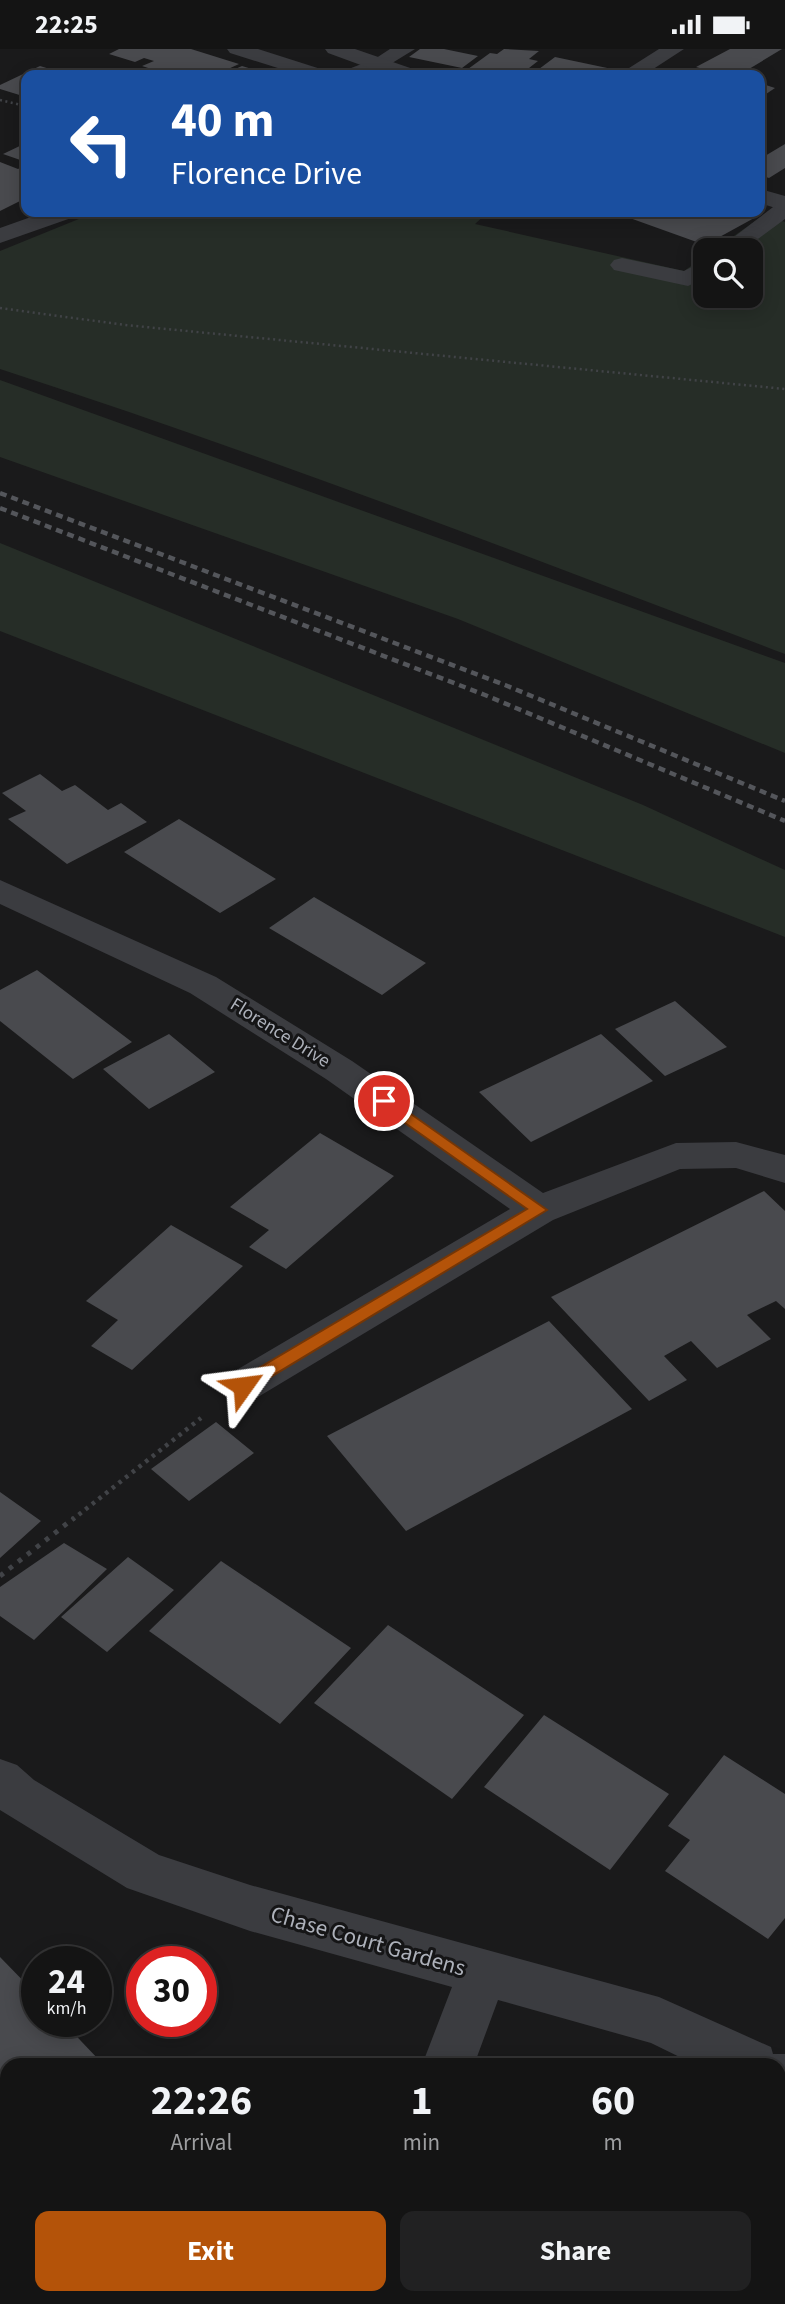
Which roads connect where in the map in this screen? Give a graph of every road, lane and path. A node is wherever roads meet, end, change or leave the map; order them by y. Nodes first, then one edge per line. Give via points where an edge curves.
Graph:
1 (237, 49) edge
2 (335, 49) edge
3 (405, 49) edge
4 (674, 49) edge
5 (377, 64) junction
6 (304, 70) edge
7 (364, 70) edge
8 (394, 70) edge
9 (638, 70) edge
10 (0, 100) edge
11 (21, 105) edge
12 (765, 197) edge
13 (785, 206) edge
14 (52, 217) edge
15 (2, 235) edge
16 (744, 238) edge
17 (622, 265) dead end
18 (693, 275) edge
19 (0, 308) edge
20 (785, 389) edge
21 (0, 891) edge
22 (785, 1168) edge
23 (539, 1210) junction
24 (243, 1386) joint
25 (0, 1576) edge
26 (0, 1780) edge
27 (483, 1973) junction
28 (451, 2058) edge
29 (737, 2058) edge

1 - 6 lane
2 - 5 street
3 - 5 lane
4 - 9 street
5 - 7 street
5 - 8 street
10 - 11 path
12 - 13 street
13 - 16 lane
14 - 15 street
17 - 18 lane via 688,279
19 - 20 path via 125,325
21 - 23 street, Florence Drive via 203,985 339,1070
22 - 23 street via 736,1155 676,1156
23 - 24 street
24 - 25 path
26 - 27 street, Chase Court Gardens via 144,1872 250,1908
27 - 28 street
27 - 29 street, Chase Court Gardens via 659,2021

